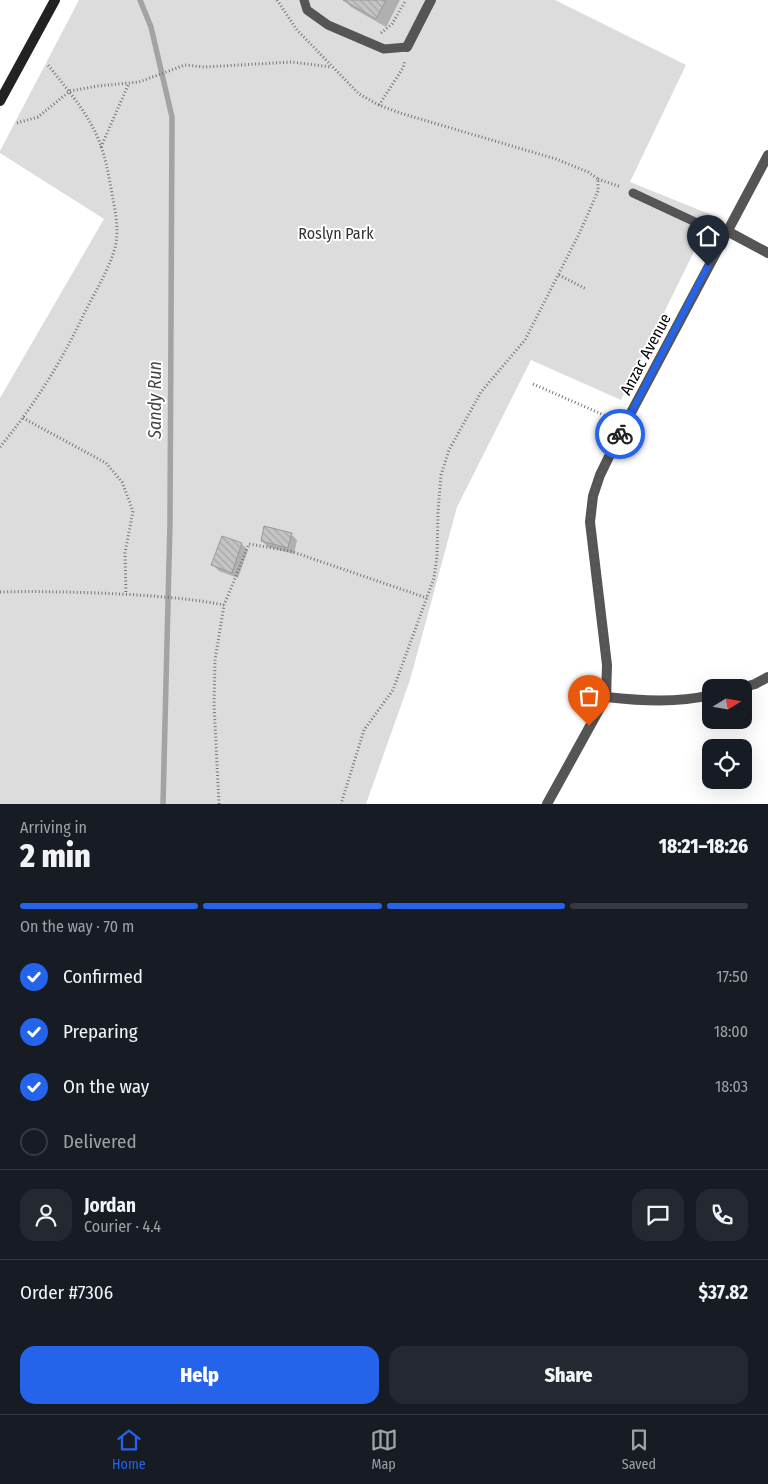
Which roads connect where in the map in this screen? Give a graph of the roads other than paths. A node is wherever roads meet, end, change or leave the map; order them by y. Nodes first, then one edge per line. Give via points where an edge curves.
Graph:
1 (55, 0) edge
2 (304, 0) edge
3 (431, 0) edge
4 (407, 47) joint
5 (0, 101) edge
6 (768, 155) edge
7 (633, 193) road end
8 (727, 231) junction
9 (768, 253) edge
10 (768, 677) edge
11 (752, 685) edge
12 (606, 697) junction
13 (702, 697) edge
14 (547, 804) edge

1 - 5 main road
2 - 4 lane via 308,10 328,26 384,49
3 - 4 street
6 - 8 street, Anzac Avenue
7 - 8 lane via 708,228
8 - 9 street
8 - 12 street, Anzac Avenue via 625,424 593,496 590,522 607,665
10 - 11 street
12 - 13 street via 644,701
12 - 14 street

